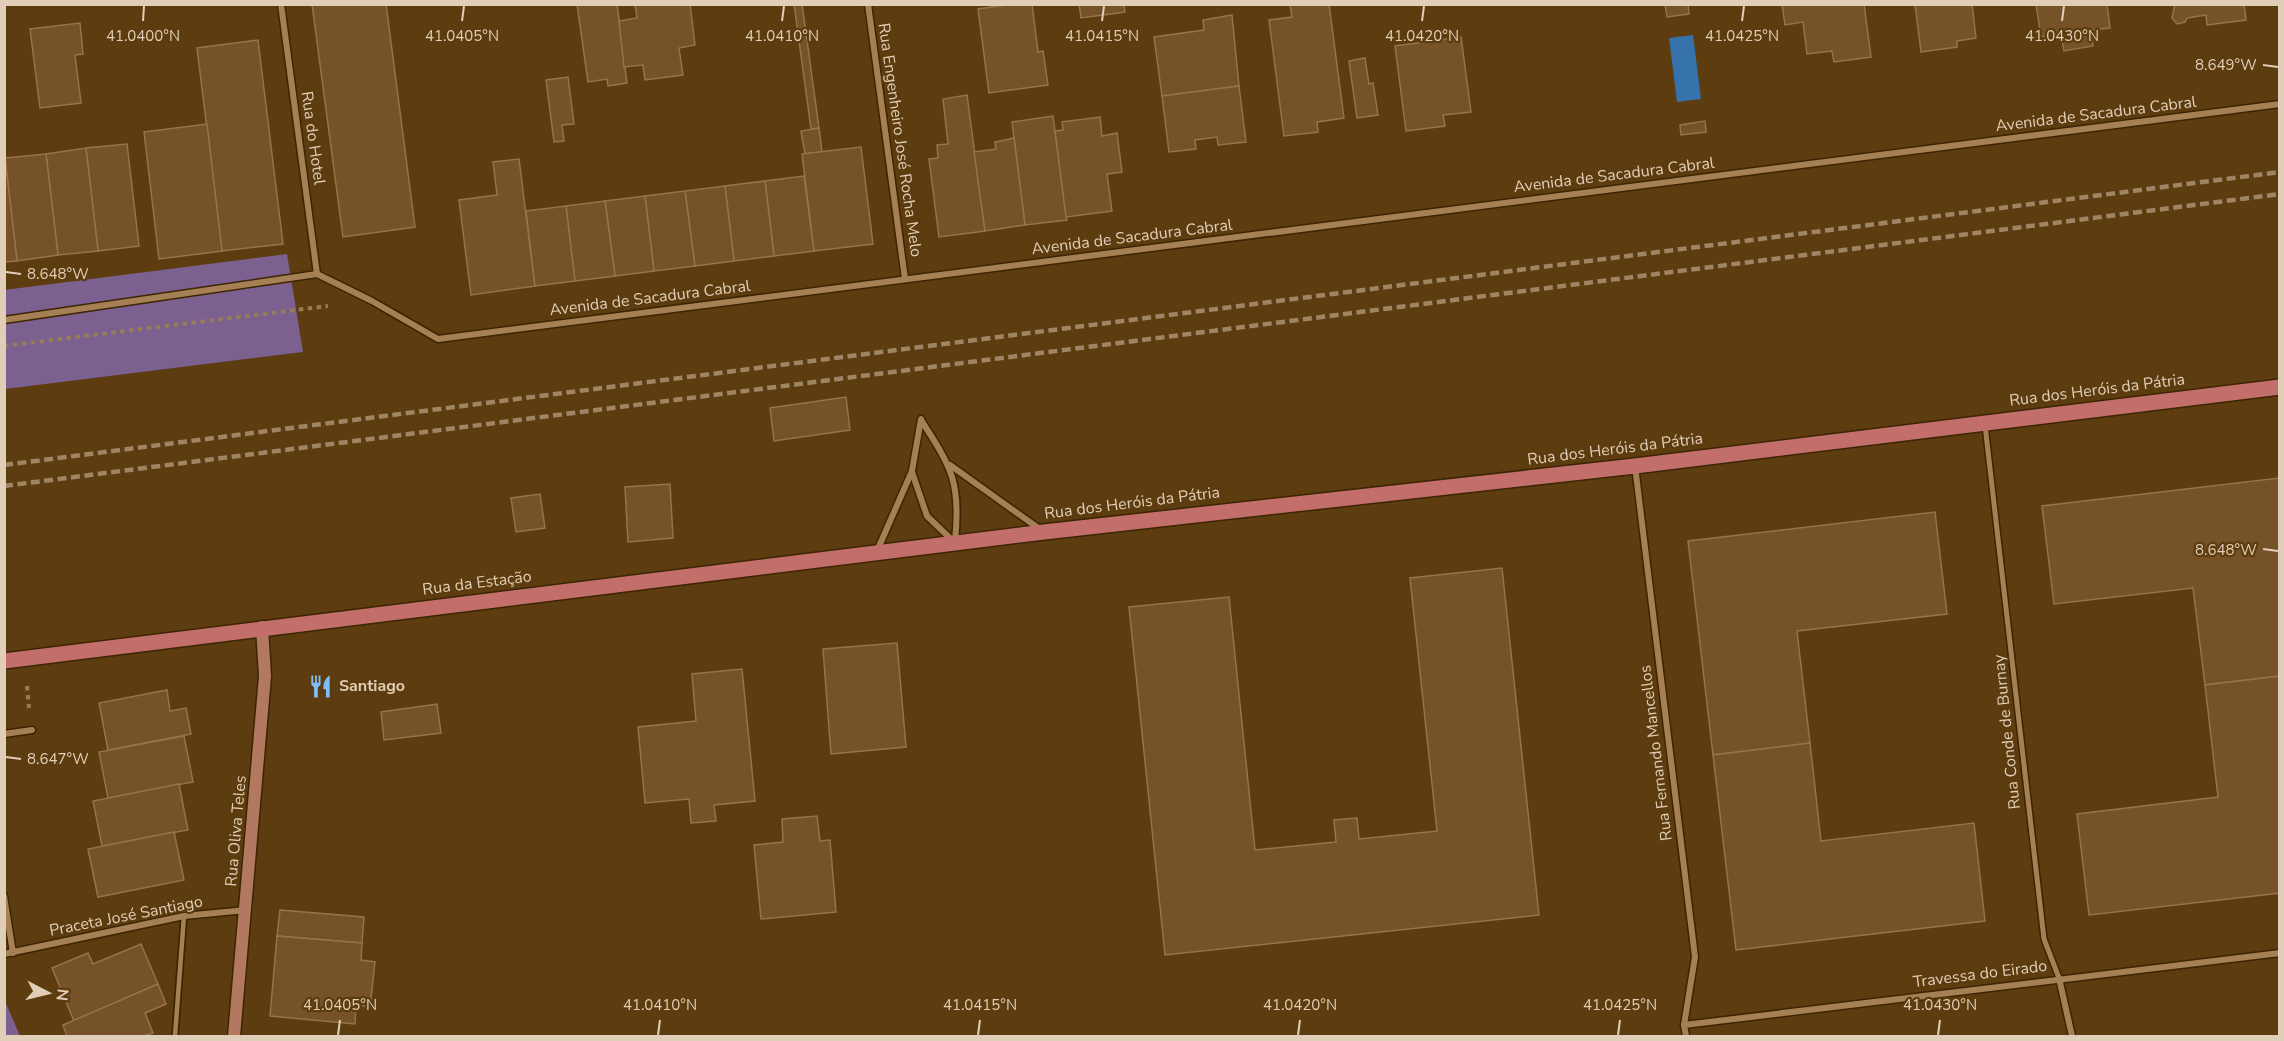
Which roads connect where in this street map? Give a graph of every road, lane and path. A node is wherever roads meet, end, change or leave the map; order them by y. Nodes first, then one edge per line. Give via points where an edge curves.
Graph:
1 (281, 4) edge
2 (868, 4) edge
3 (2280, 104) edge
4 (317, 274) junction
5 (905, 279) junction
6 (372, 301) junction
7 (4, 320) edge
8 (4, 346) edge
9 (2280, 387) edge
10 (1985, 421) junction
11 (950, 465) junction
12 (1635, 466) junction
13 (912, 471) junction
14 (1044, 532) junction
15 (954, 543) junction
16 (876, 554) junction
17 (262, 627) junction
18 (24, 659) junction
19 (4, 661) edge
20 (32, 730) joint
21 (4, 734) edge
22 (4, 896) edge
23 (246, 910) junction
24 (184, 916) junction
25 (2280, 952) edge
26 (13, 953) junction
27 (4, 954) edge
28 (2059, 978) junction
29 (1684, 1025) junction
30 (175, 1036) edge
31 (234, 1036) edge
32 (1686, 1036) edge
33 (2072, 1036) edge

1 - 4 street, Rua do Hotel
2 - 5 street, Rua Engenheiro José Rocha Melo
3 - 5 street, Avenida de Sacadura Cabral
4 - 6 street, Avenida de Sacadura Cabral
4 - 7 street
5 - 6 street, Avenida de Sacadura Cabral via 438,339
6 - 8 path
9 - 10 main road, Rua dos Heróis da Pátria
10 - 12 main road, Rua dos Heróis da Pátria
10 - 28 street, Rua Conde de Burnay via 2044,939
11 - 13 street via 921,419
11 - 14 street
11 - 15 street via 958,507
12 - 14 main road, Rua dos Heróis da Pátria
12 - 29 street, Rua Fernando Mancellos via 1695,957
13 - 15 street via 927,516
13 - 16 street
14 - 15 main road, Rua dos Heróis da Pátria
15 - 16 main road, Rua da Estação
16 - 17 main road, Rua da Estação
17 - 18 main road, Rua da Estação
17 - 23 main road, Rua Oliva Teles via 265,676
18 - 19 main road, Rua da Estação
18 - 20 path
20 - 21 street
22 - 26 street
23 - 24 street, Praceta José Santiago
23 - 31 main road, Rua Oliva Teles
24 - 26 street, Praceta José Santiago
24 - 30 lane
25 - 28 street, Travessa do Eirado
26 - 27 street, Praceta José Santiago
28 - 29 street, Travessa do Eirado
28 - 33 street, Rua Conde de Burnay
29 - 32 street, Rua Fernando Mancellos

